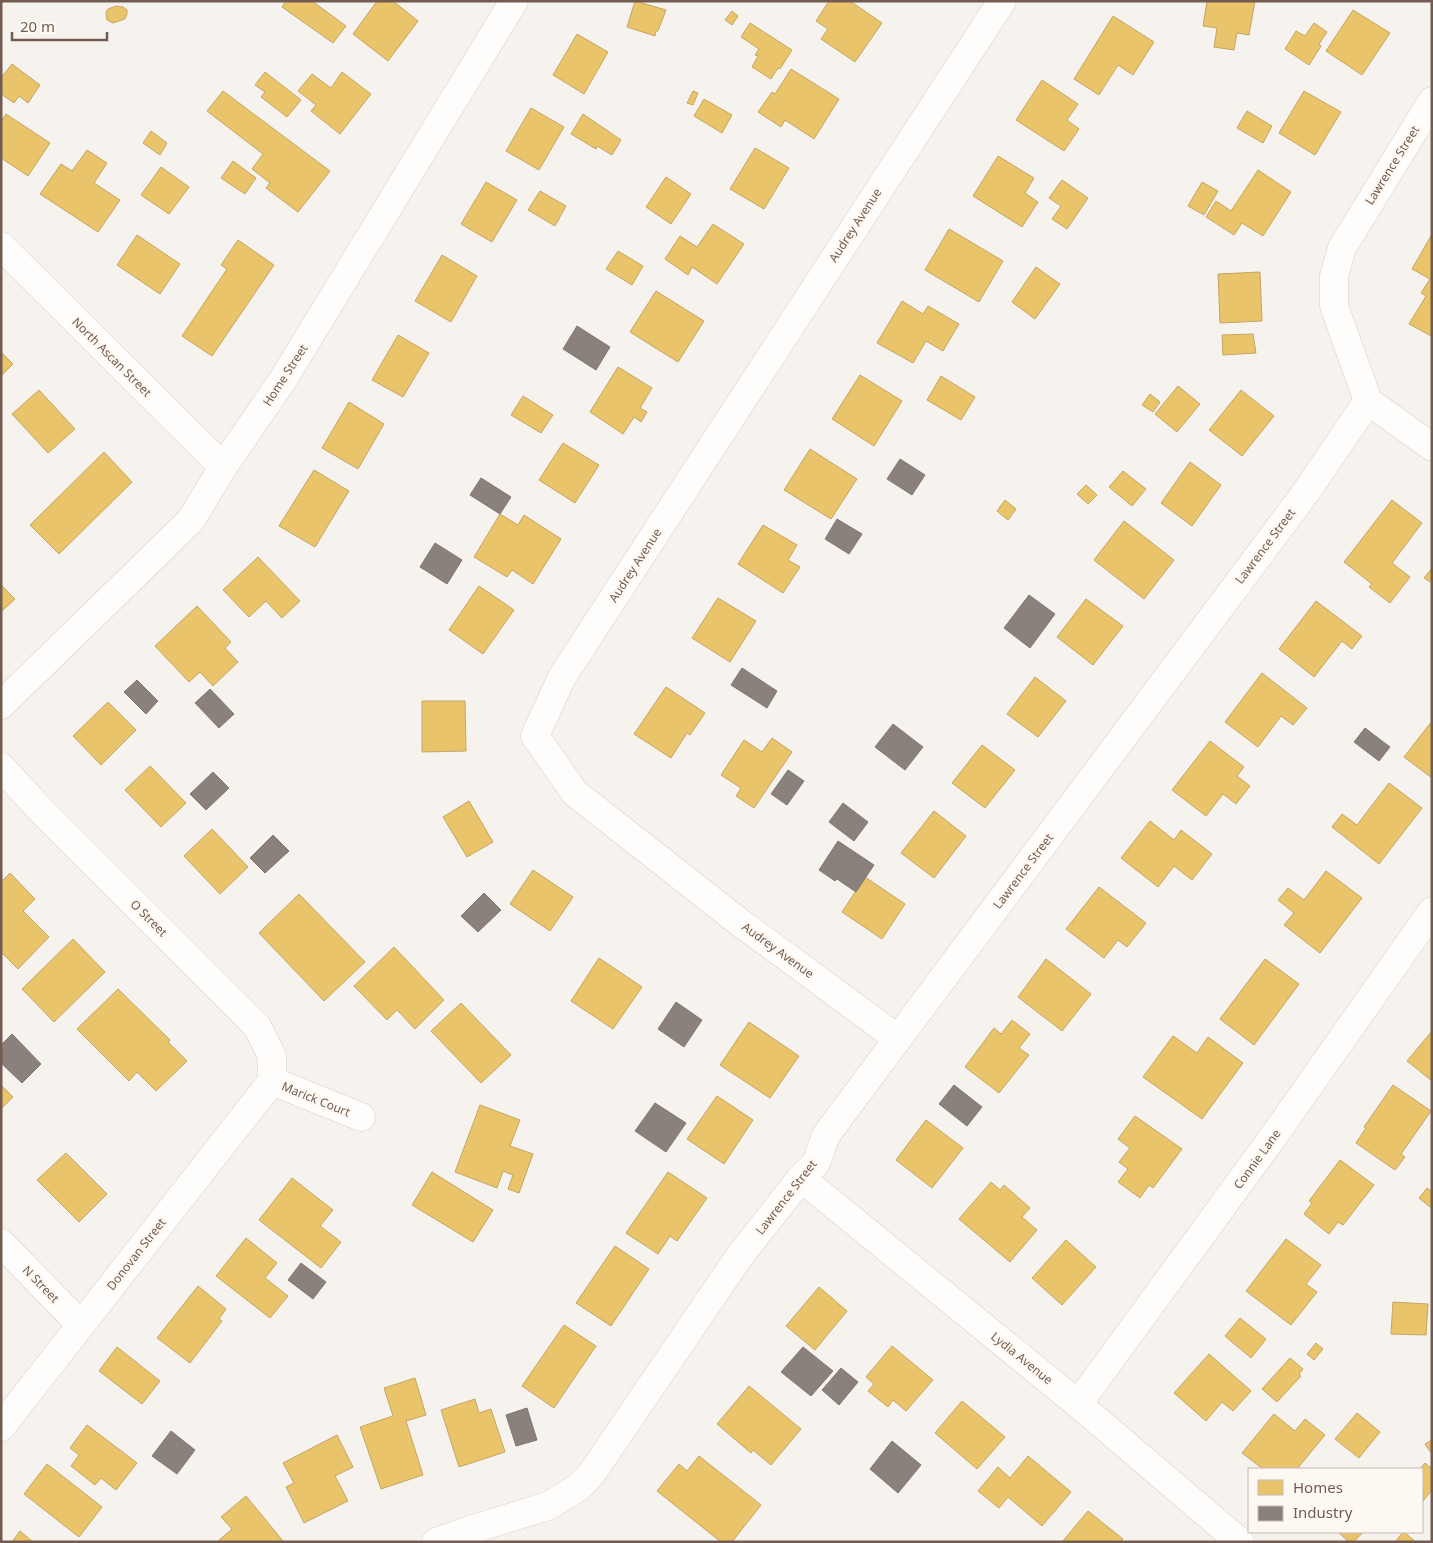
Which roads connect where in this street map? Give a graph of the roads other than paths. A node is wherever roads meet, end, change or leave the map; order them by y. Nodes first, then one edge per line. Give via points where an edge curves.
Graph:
1 (514, 1) edge
2 (1002, 1) edge
3 (1432, 101) edge
4 (1, 246) edge
5 (1368, 401) junction
6 (1432, 448) edge
7 (223, 467) junction
8 (1, 705) edge
9 (1, 766) edge
10 (1432, 911) edge
11 (897, 1038) junction
12 (272, 1082) junction
13 (361, 1117) dead end
14 (801, 1178) junction
15 (1, 1243) edge
16 (81, 1325) junction
17 (1078, 1404) junction
18 (1, 1428) edge
19 (1211, 1533) edge
20 (477, 1535) edge
21 (436, 1542) edge
22 (1240, 1542) edge

1 - 7 street, Home Street via 282,381
2 - 11 street, Audrey Avenue via 562,678 535,736 575,794 738,921
3 - 5 street, Lawrence Street via 1342,248 1334,276 1334,306
4 - 7 street, North Ascan Street
5 - 6 street
5 - 11 street, Lawrence Street via 1306,492
7 - 8 street, Home Street via 191,520
9 - 12 street, O Street via 257,1026 272,1056
10 - 17 street, Connie Lane via 1273,1137
11 - 14 street, Lawrence Street via 826,1135 816,1163
12 - 13 street, Marick Court
12 - 16 street, Donovan Street
14 - 17 street, Lydia Avenue
14 - 20 street, Lawrence Street via 739,1257 592,1473 578,1487 548,1506
15 - 16 street, N Street
16 - 18 street, Donovan Street
17 - 19 street, Lydia Avenue
19 - 22 street, Lydia Avenue
20 - 21 street, Lawrence Street

